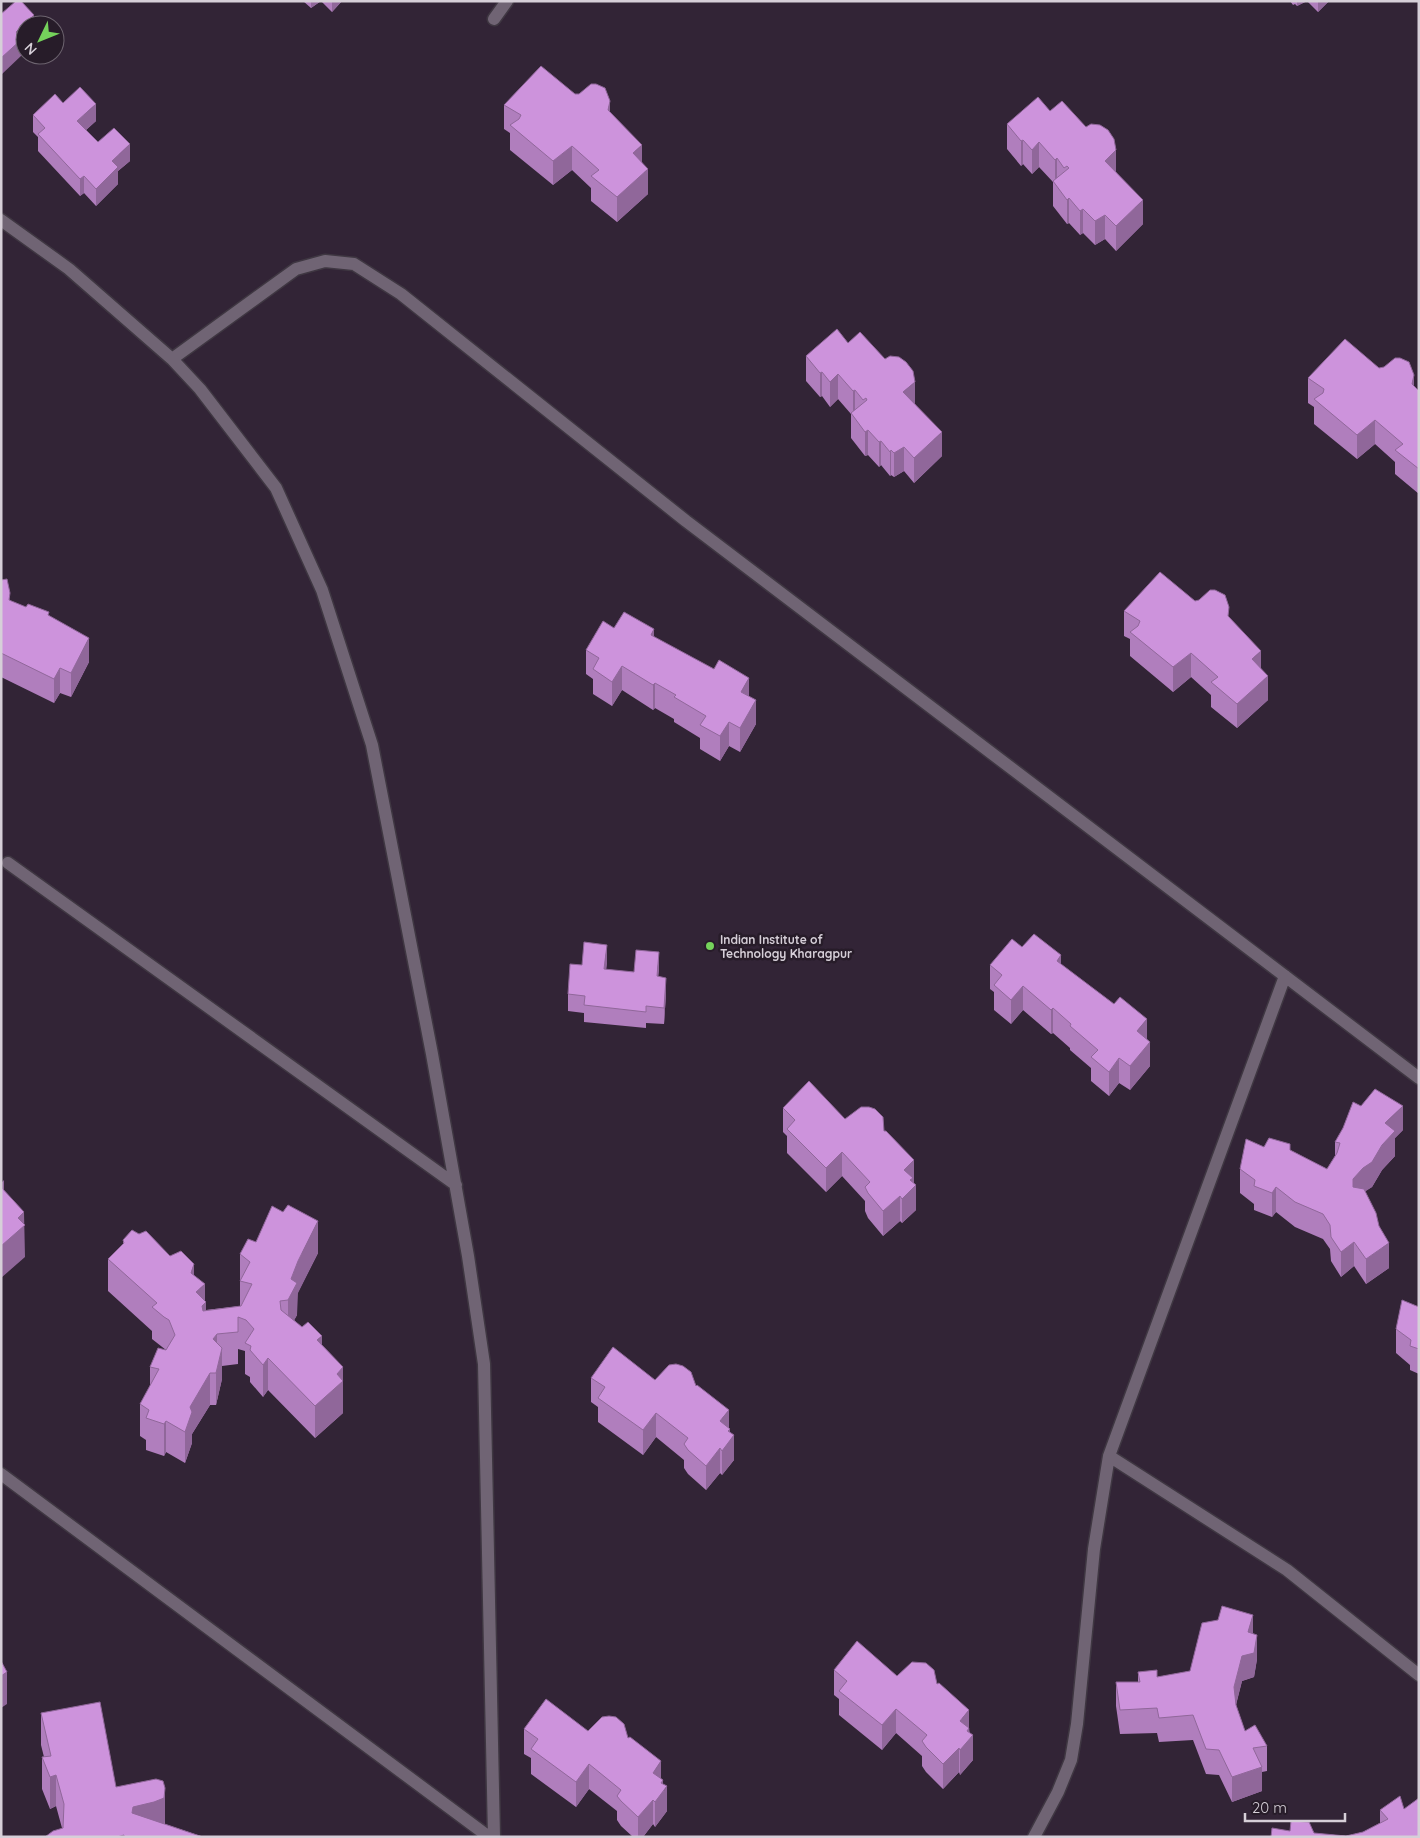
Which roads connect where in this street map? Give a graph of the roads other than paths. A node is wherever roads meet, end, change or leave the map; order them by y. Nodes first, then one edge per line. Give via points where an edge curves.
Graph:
1 (508, 1) edge
2 (494, 19) dead end
3 (1, 220) edge
4 (172, 359) junction
5 (8, 863) dead end
6 (1285, 976) junction
7 (1419, 1078) edge
8 (456, 1185) junction
9 (1109, 1456) junction
10 (1, 1474) edge
11 (1419, 1674) edge
12 (489, 1837) edge
13 (494, 1837) edge
14 (1034, 1837) edge

1 - 2 street
3 - 4 street via 69,269
4 - 6 street via 296,269 325,261 354,264 401,294 686,521
4 - 8 street via 200,389 276,488 322,590 372,744
5 - 8 street
6 - 7 street
6 - 9 street
8 - 13 street via 484,1364
9 - 11 street via 1288,1570
9 - 14 street via 1094,1549 1071,1760
10 - 12 street

